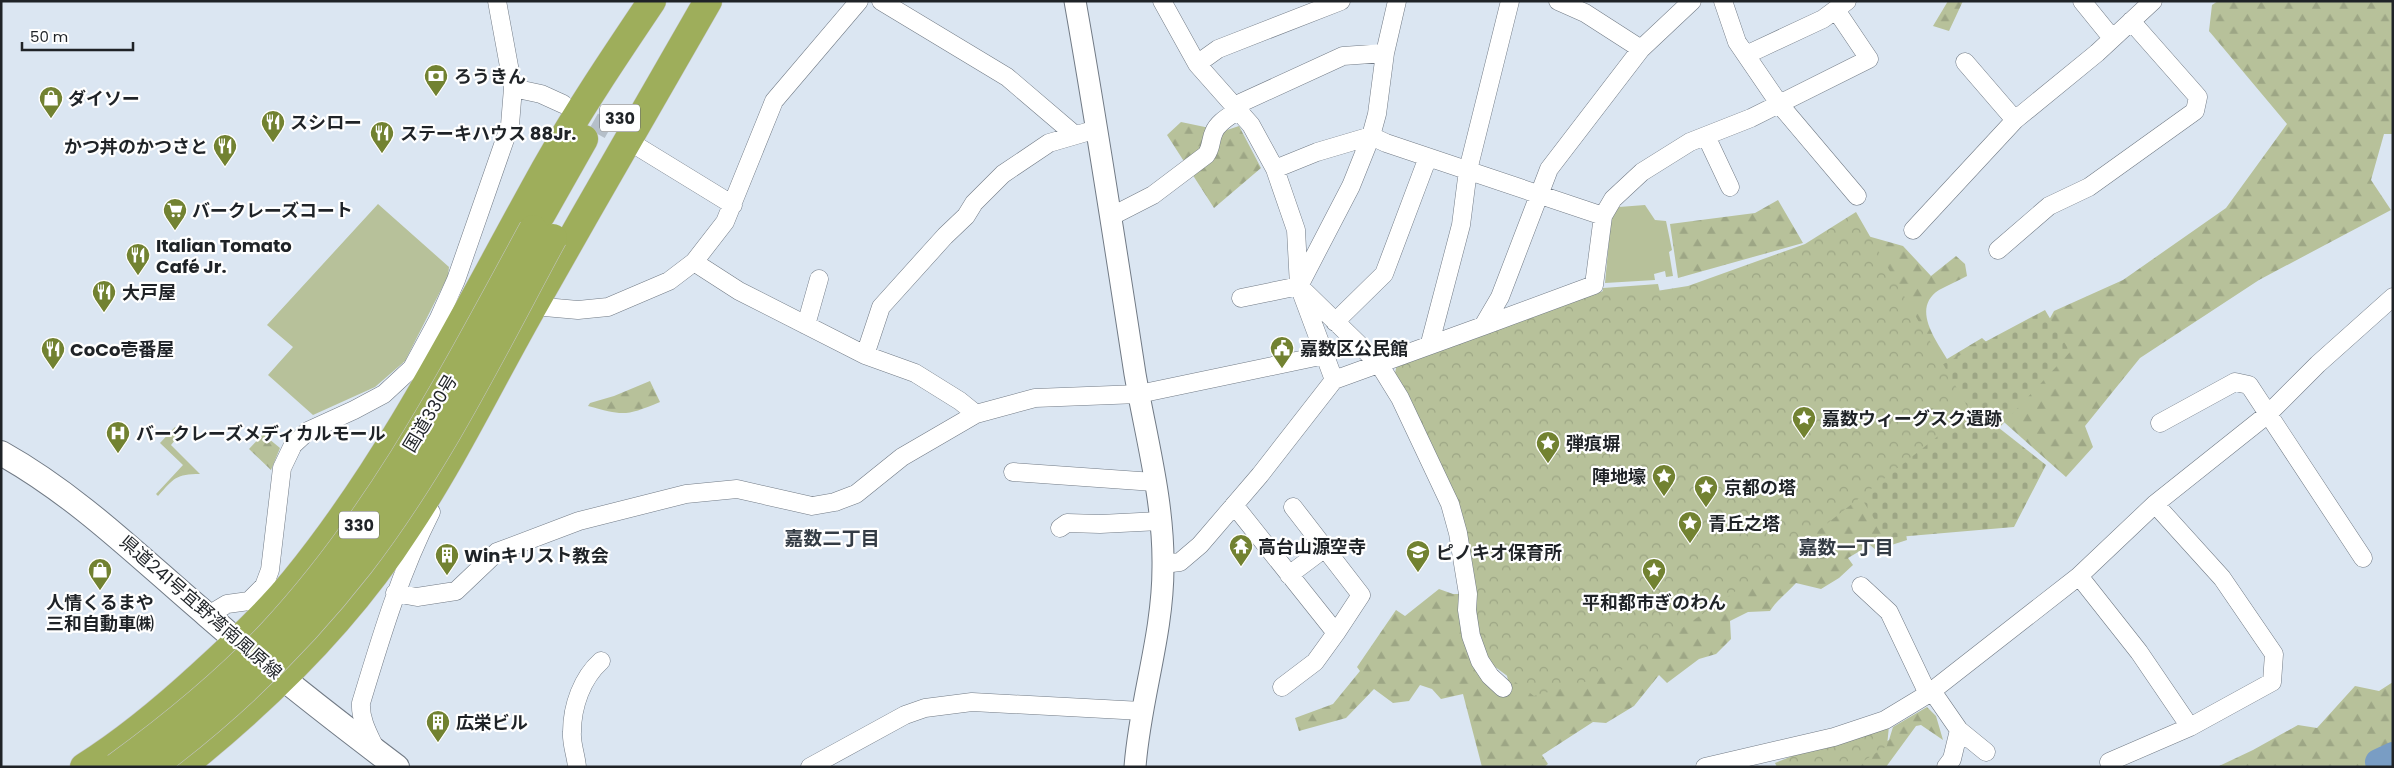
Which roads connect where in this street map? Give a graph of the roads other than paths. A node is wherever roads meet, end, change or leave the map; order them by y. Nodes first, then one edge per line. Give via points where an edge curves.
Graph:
1 (497, 1) edge
2 (652, 1) edge
3 (669, 1) edge
4 (693, 1) edge
5 (708, 1) edge
6 (859, 1) edge
7 (881, 1) edge
8 (1075, 1) edge
9 (1162, 1) edge
10 (1341, 1) edge
11 (1397, 1) edge
12 (1510, 1) edge
13 (1558, 1) edge
14 (1692, 1) edge
15 (1723, 1) edge
16 (2082, 1) edge
17 (2153, 1) edge
18 (1841, 5) edge
19 (2130, 21) junction
20 (2112, 38) junction
21 (1641, 49) junction
22 (1385, 52) junction
23 (1746, 55) junction
24 (1964, 62) dead end
25 (1197, 64) junction
26 (513, 88) junction
27 (563, 104) tunnel mouth
28 (1780, 105) junction
29 (1236, 108) junction
30 (2015, 120) junction
31 (1097, 129) junction
32 (1075, 135) junction
33 (1371, 136) junction
34 (1706, 136) junction
35 (640, 148) tunnel mouth
36 (1428, 157) junction
37 (1275, 169) junction
38 (1468, 170) junction
39 (1730, 186) dead end
40 (1540, 195) junction
41 (1856, 196) dead end
42 (733, 205) junction
43 (1603, 216) junction
44 (1110, 217) junction
45 (1913, 230) dead end
46 (543, 234) junction
47 (1998, 250) dead end
48 (694, 262) junction
49 (819, 279) dead end
50 (1299, 286) junction
51 (2393, 297) edge
52 (1241, 298) dead end
53 (533, 306) junction
54 (1335, 322) junction
55 (806, 325) junction
56 (1483, 326) junction
57 (1430, 344) junction
58 (865, 355) junction
59 (1324, 355) junction
60 (1379, 364) junction
61 (1334, 380) junction
62 (1139, 394) junction
63 (476, 414) junction
64 (976, 414) junction
65 (2268, 414) junction
66 (2160, 423) dead end
67 (1, 453) edge
68 (1012, 472) dead end
69 (1154, 482) junction
70 (2155, 504) junction
71 (1234, 505) junction
72 (1293, 507) dead end
73 (1160, 520) junction
74 (1060, 528) dead end
75 (1325, 548) junction
76 (2363, 558) dead end
77 (1163, 564) junction
78 (1289, 575) junction
79 (2079, 576) junction
80 (1861, 586) dead end
81 (395, 593) junction
82 (207, 616) junction
83 (1336, 633) junction
84 (237, 641) junction
85 (601, 661) dead end
86 (283, 678) junction
87 (1282, 687) dead end
88 (1503, 688) dead end
89 (1930, 693) junction
90 (1142, 710) junction
91 (2190, 727) junction
92 (1959, 730) junction
93 (377, 752) junction
94 (1986, 752) dead end
95 (2109, 762) dead end
96 (84, 767) edge
97 (116, 767) edge
98 (152, 767) edge
99 (182, 767) edge
100 (397, 767) edge
101 (576, 767) edge
102 (810, 767) edge
103 (1135, 767) edge
104 (1705, 767) edge
105 (1946, 767) edge

1 - 26 street
2 - 84 highway via 594,87 547,166 430,378 371,476 292,583
3 - 46 highway, 国道330号 / 330 via 603,106
4 - 46 highway, 国道330号 / 330
5 - 53 highway
6 - 42 street via 774,101
7 - 32 street via 1007,77
8 - 31 street
9 - 25 street
10 - 25 street via 1218,49
11 - 22 street
12 - 38 street
13 - 21 street via 1585,13
14 - 21 street
15 - 23 street via 1737,42
16 - 20 street
17 - 19 street
18 - 23 street via 1823,19
18 - 28 street via 1869,59
19 - 20 street
19 - 47 street via 2198,97 2195,111 2089,187 2049,206
20 - 30 street
21 - 40 street via 1549,169
22 - 29 street via 1343,56
22 - 33 street
23 - 28 street
24 - 30 street
25 - 29 street
26 - 27 street via 541,94
26 - 82 street via 510,125 504,146 467,249 439,318 412,368 384,394 308,430 292,445 282,468 270,570 264,586 249,601 227,604
28 - 34 street
28 - 41 street
29 - 37 street via 1251,125
29 - 44 street via 1219,124 1206,155 1154,195
30 - 45 street
31 - 32 street
31 - 44 street
32 - 58 street via 1049,143 1028,155 1002,174 974,203 966,216 882,307
33 - 36 street
33 - 37 street
33 - 50 street via 1351,186
34 - 39 street
34 - 43 street via 1690,142 1642,172 1613,199
35 - 42 street
36 - 38 street
36 - 54 street via 1384,274
37 - 50 street via 1296,230
38 - 40 street
38 - 57 street via 1461,225
40 - 43 street
40 - 56 street via 1500,297
42 - 48 street via 725,222
43 - 56 street via 1594,285
44 - 62 street
46 - 97 highway, 国道330号 / 330, bridge via 378,498 343,547 272,633 230,675
46 - 98 highway, 国道330号 / 330, bridge via 434,454 360,563 325,608 266,670
48 - 53 street via 669,280 608,307 578,310
48 - 55 street via 739,291
49 - 55 street
50 - 52 street
50 - 54 street
50 - 59 street
51 - 65 street
53 - 63 highway
54 - 60 street
55 - 58 street
56 - 57 street
57 - 60 street
58 - 64 street via 915,373
59 - 61 street
59 - 62 street
60 - 61 street
60 - 88 street via 1400,398 1450,504 1468,594 1471,636 1480,662
61 - 71 street
62 - 64 street via 1035,398
62 - 69 street
63 - 81 street via 409,554
63 - 86 highway via 390,554 351,605
64 - 81 street via 902,457 856,494 836,502 812,506 737,489 686,494 579,521 497,552 456,591 417,597
65 - 66 street via 2249,385 2235,382
65 - 70 street
65 - 76 street
67 - 82 main road, 県道241号宜野湾南風原線 via 39,475 84,509
68 - 69 street
69 - 73 street
70 - 79 street
70 - 91 street via 2222,578 2274,654 2272,682
71 - 77 street via 1200,545 1180,562
71 - 78 street
72 - 75 street
73 - 74 street via 1067,523
73 - 77 street
75 - 78 street
75 - 83 street via 1361,595
77 - 90 street via 1161,612
78 - 83 street
79 - 89 street
79 - 91 street via 2139,652
80 - 89 street via 1889,612
81 - 93 street via 361,703 363,718
82 - 84 main road, 県道241号宜野湾南風原線
83 - 87 street via 1315,662
84 - 86 main road, 県道241号宜野湾南風原線
84 - 96 highway via 176,698
85 - 101 street via 583,683 576,709 572,732
86 - 93 main road, 県道241号宜野湾南風原線
86 - 99 highway
89 - 92 street
89 - 104 street via 1885,720 1834,737
90 - 102 street via 972,702 933,707 906,715
90 - 103 street
91 - 95 street
92 - 94 street
92 - 105 street via 1952,760
93 - 100 main road, 県道241号宜野湾南風原線

